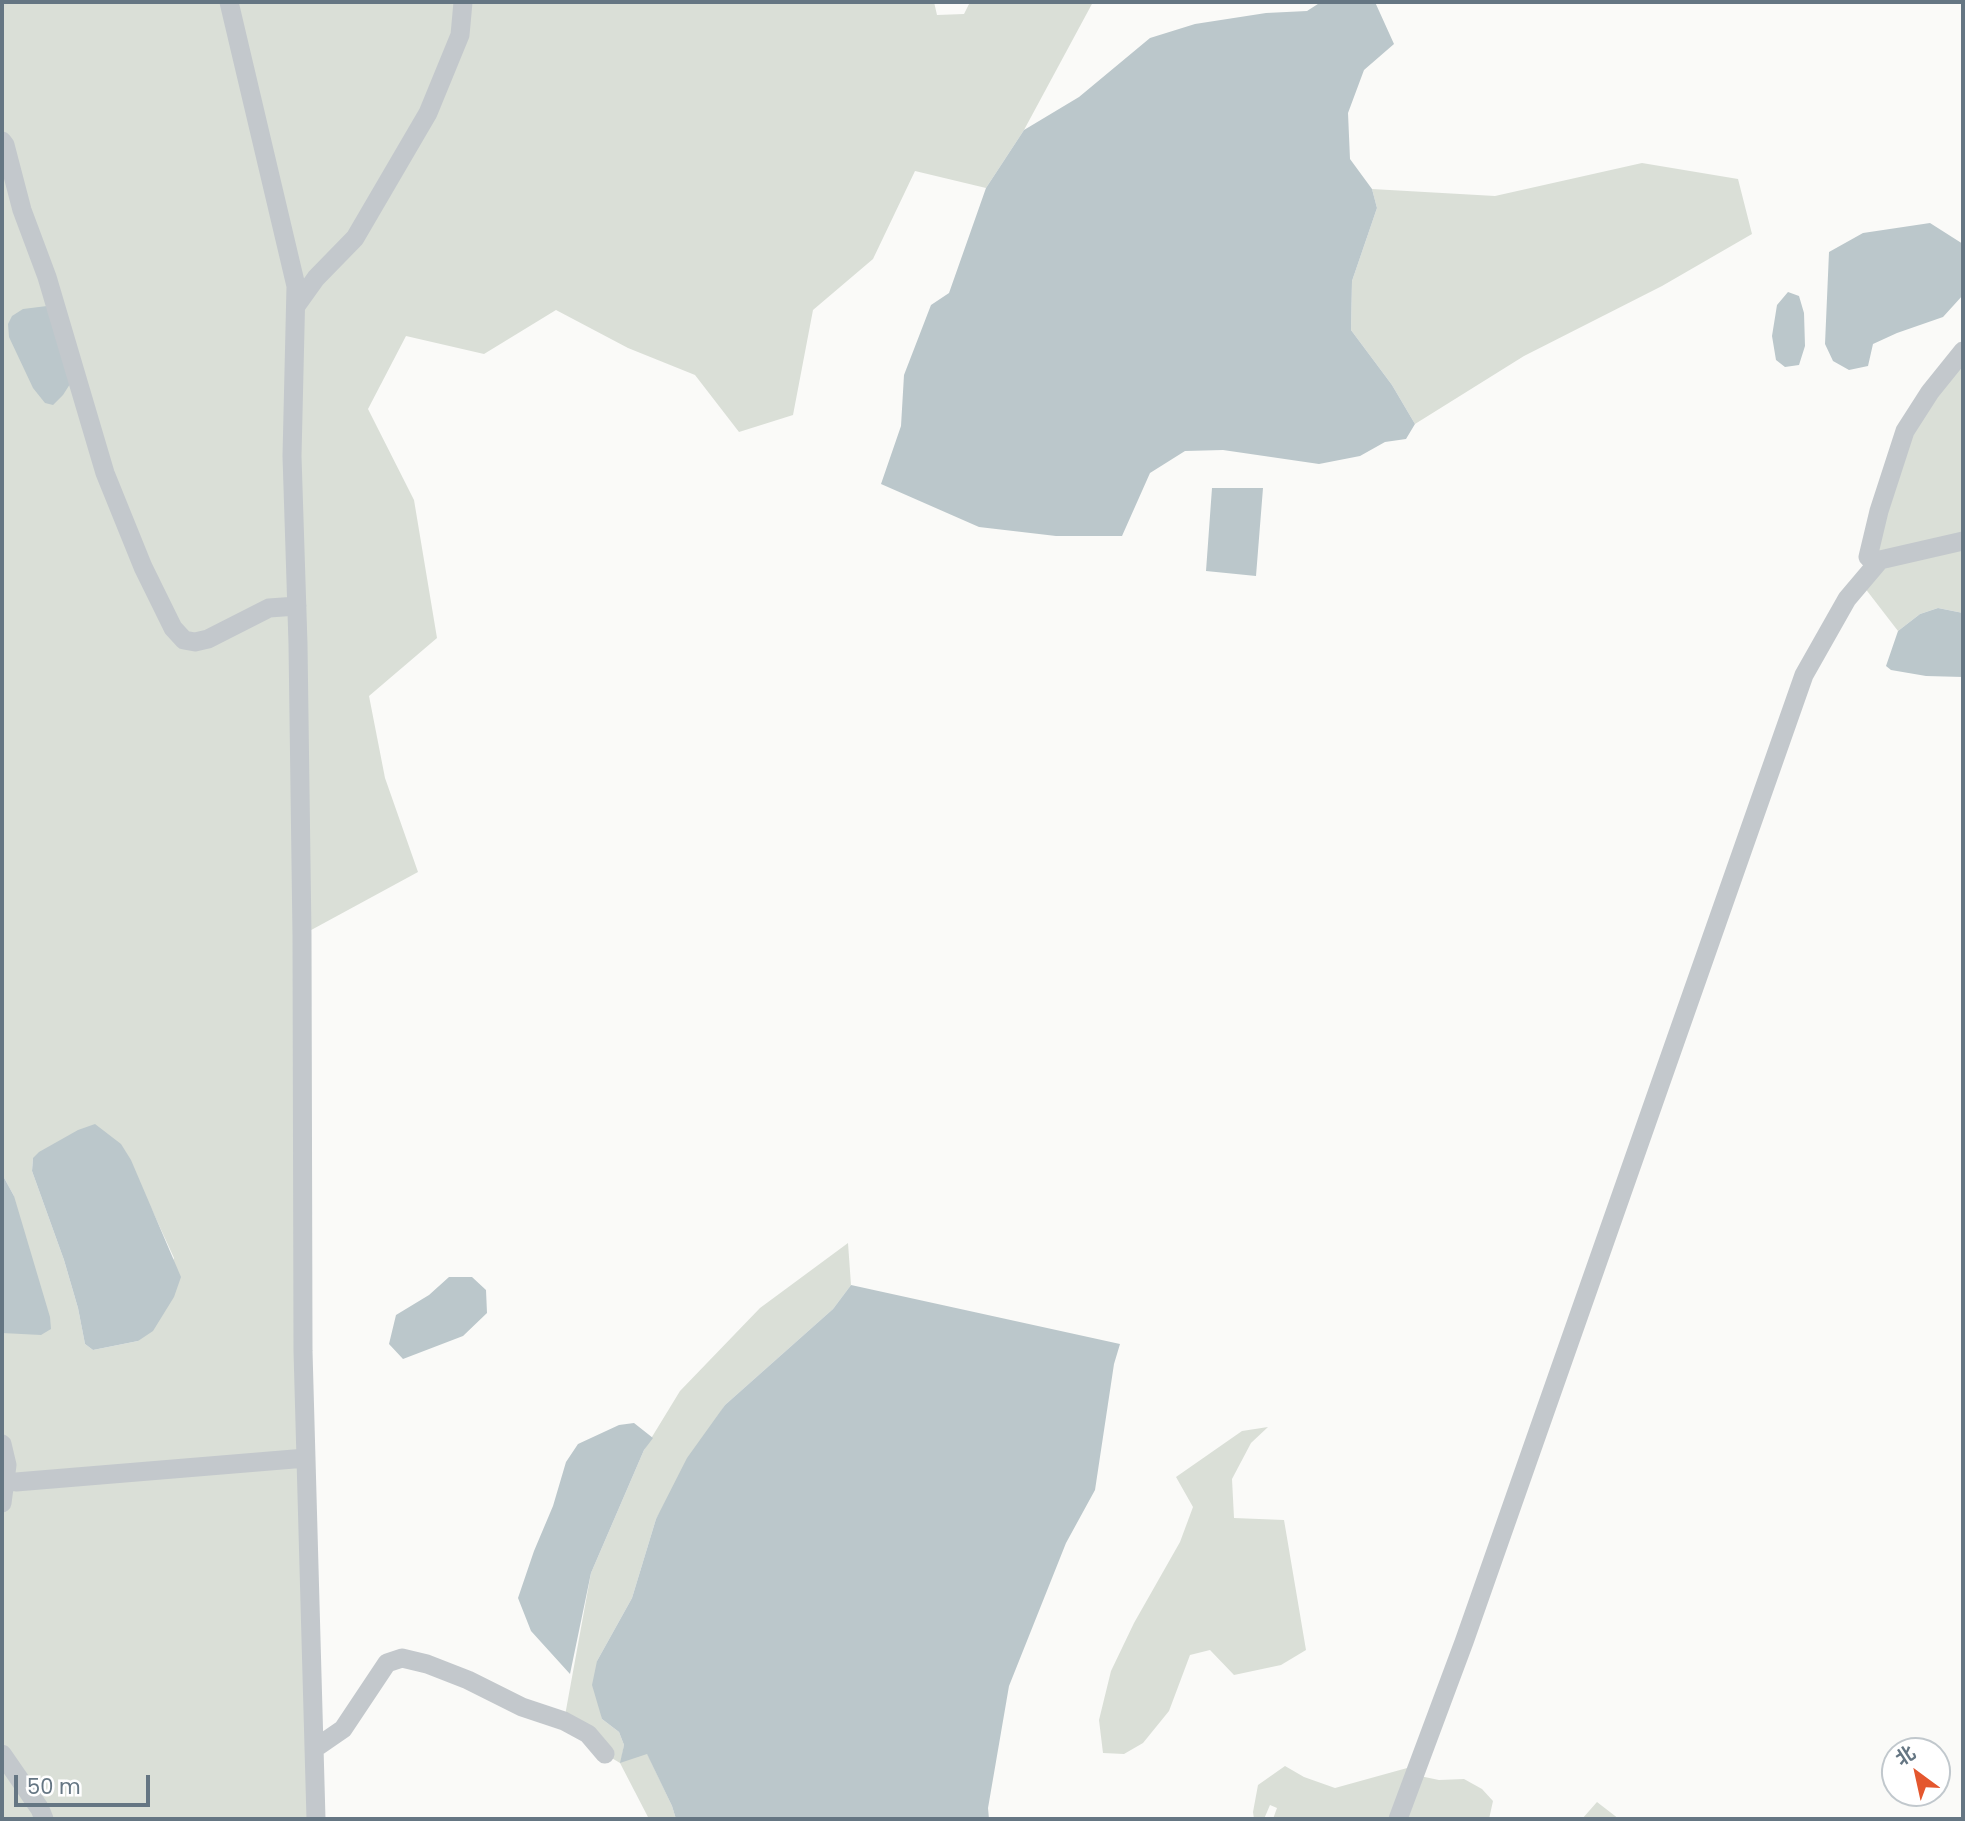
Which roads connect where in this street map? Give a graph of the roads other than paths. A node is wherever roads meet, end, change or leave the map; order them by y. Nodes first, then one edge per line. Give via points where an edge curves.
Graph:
1 (229, 2) edge
2 (463, 2) edge
3 (2, 141) edge
4 (296, 306) junction
5 (1963, 351) edge
6 (1963, 541) edge
7 (1868, 557) dead end
8 (297, 606) junction
9 (2, 1444) edge
10 (306, 1458) junction
11 (16, 1482) dead end
12 (2, 1503) edge
13 (314, 1749) junction
14 (605, 1754) dead end
15 (2, 1755) edge
16 (44, 1819) edge
17 (316, 1819) edge
18 (1398, 1819) edge

1 - 4 street via 296,286
2 - 4 street via 460,35 428,113 355,238
3 - 8 street via 102,463 173,628 184,640 195,642 269,608
4 - 8 street via 292,456
5 - 7 street via 1906,431
6 - 18 street via 1880,561 1846,599 1804,675
8 - 10 street
9 - 12 street via 7,1465
10 - 11 street
10 - 13 street
13 - 14 street via 343,1729 387,1663 402,1658 564,1720 588,1734
13 - 17 street
15 - 16 street

